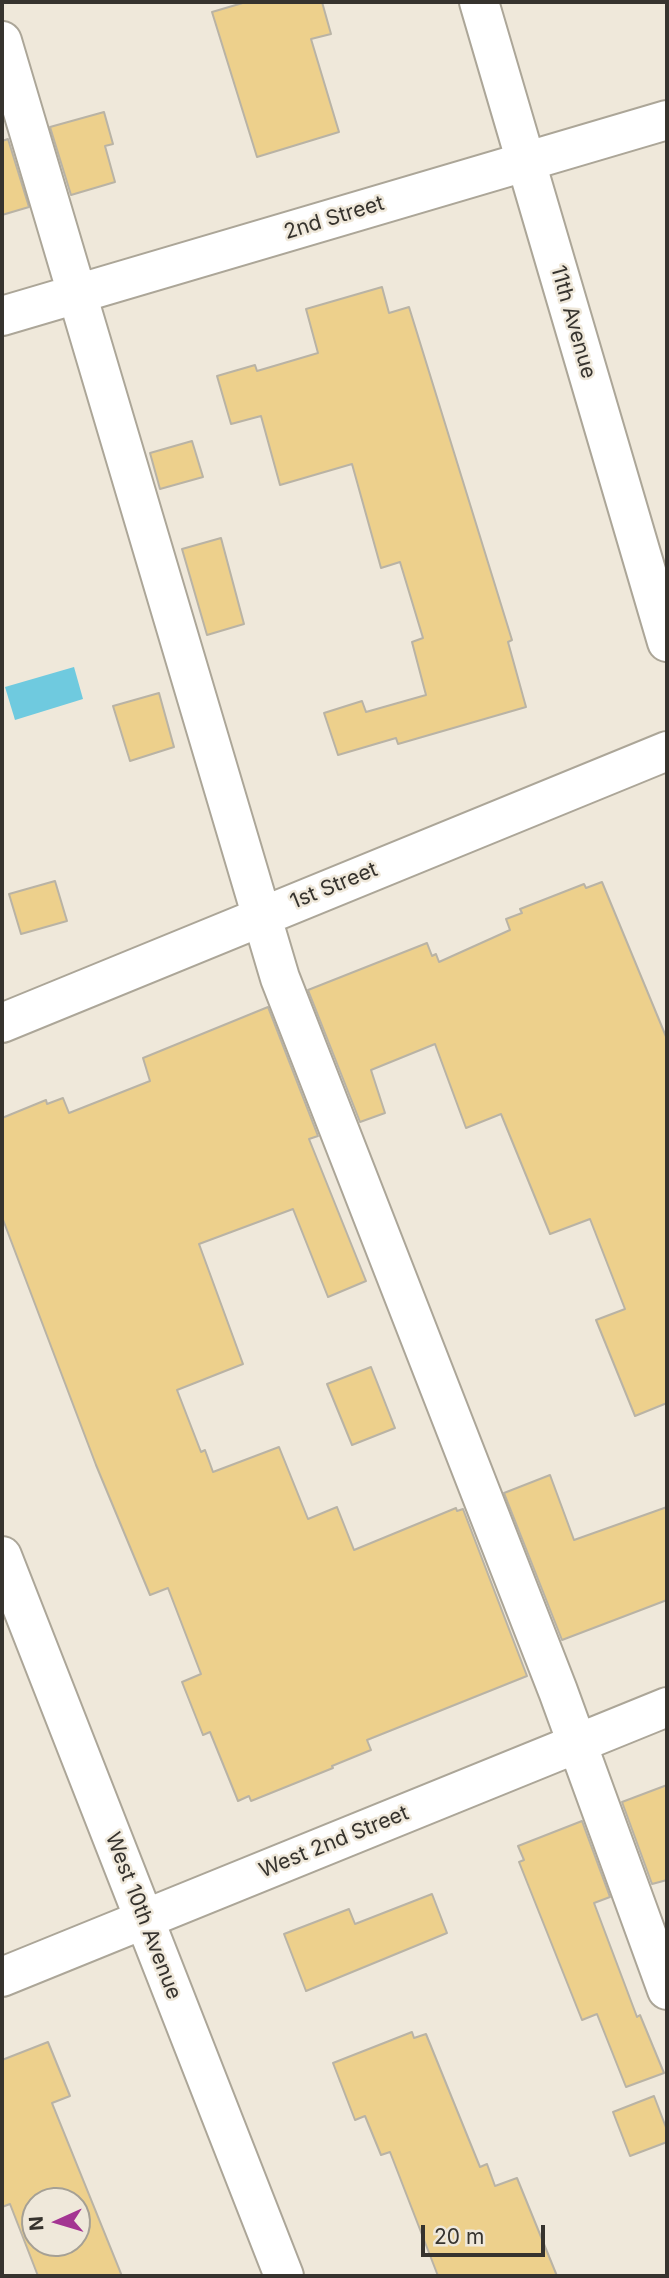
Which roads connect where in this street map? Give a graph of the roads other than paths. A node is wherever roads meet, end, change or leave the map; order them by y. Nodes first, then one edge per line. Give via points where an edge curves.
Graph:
1 (479, 2) edge
2 (2, 41) edge
3 (667, 120) edge
4 (526, 161) junction
5 (76, 294) junction
6 (2, 316) edge
7 (667, 642) edge
8 (667, 751) edge
9 (260, 916) junction
10 (2, 1023) edge
11 (2, 1556) edge
12 (667, 1707) edge
13 (577, 1743) junction
14 (144, 1920) junction
15 (2, 1977) edge
16 (667, 1990) edge
17 (284, 2276) edge

1 - 4 street, 11th Avenue
2 - 5 street
3 - 4 street, 2nd Street
4 - 5 street, 2nd Street
4 - 7 street, 11th Avenue
5 - 6 street, 2nd Street
5 - 9 street
8 - 9 street, 1st Street
9 - 10 street, 1st Street
9 - 13 street via 289,1003
11 - 14 street, West 10th Avenue
12 - 13 street, West 2nd Street
13 - 14 street, West 2nd Street
13 - 16 street
14 - 15 street, West 2nd Street
14 - 17 street, West 10th Avenue

